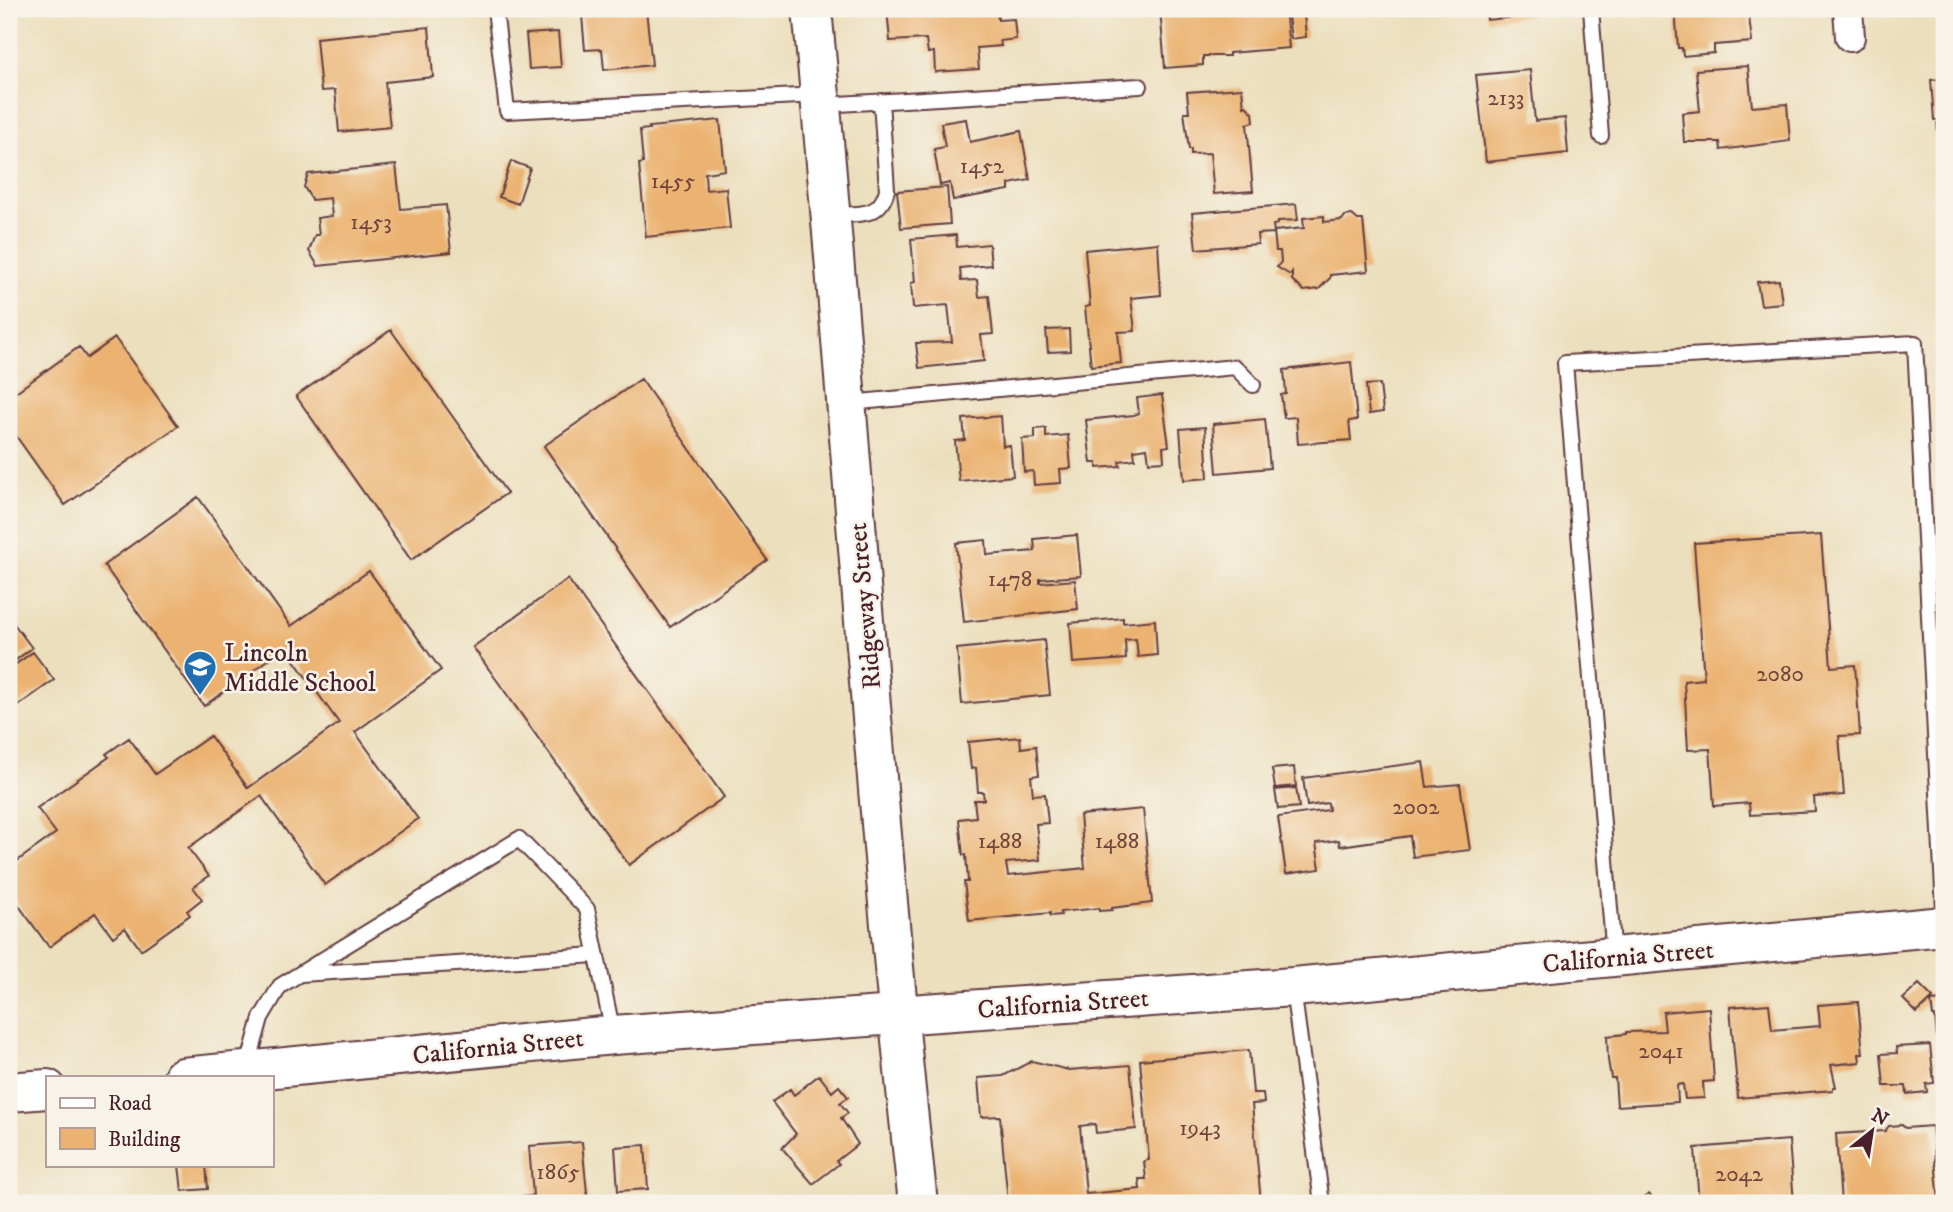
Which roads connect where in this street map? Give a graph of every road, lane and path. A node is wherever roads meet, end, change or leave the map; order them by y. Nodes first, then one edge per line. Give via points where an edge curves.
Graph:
1 (495, 9) edge
2 (812, 9) edge
3 (1591, 9) edge
4 (1848, 9) edge
5 (1850, 37) dead end
6 (1140, 86) dead end
7 (820, 100) junction
8 (881, 102) junction
9 (1601, 136) dead end
10 (831, 215) junction
11 (1253, 385) dead end
12 (847, 403) junction
13 (1944, 910) edge
14 (1944, 926) edge
15 (596, 955) junction
16 (1614, 957) junction
17 (299, 974) junction
18 (1293, 988) junction
19 (897, 1014) junction
20 (613, 1035) junction
21 (246, 1072) junction
22 (196, 1076) edge
23 (46, 1089) edge
24 (9, 1092) edge
25 (918, 1203) edge
26 (1322, 1203) edge

1 - 7 lane via 507,111
2 - 7 main road, Ridgeway Street
3 - 9 lane
4 - 5 street
6 - 8 lane
7 - 8 lane
7 - 10 main road, Ridgeway Street
8 - 10 lane via 887,190 883,204 875,212
10 - 12 main road, Ridgeway Street
11 - 12 lane via 1235,367
12 - 19 main road, Ridgeway Street
13 - 16 lane via 1915,343 1565,363
14 - 16 main road, California Street
15 - 17 lane
15 - 17 lane via 587,909 519,839
15 - 20 lane
16 - 18 main road, California Street
17 - 21 lane via 280,986 261,1018
18 - 19 main road, California Street
18 - 26 lane
19 - 20 main road, California Street
19 - 25 main road, Ridgeway Street
20 - 21 main road, California Street
21 - 22 main road, California Street
23 - 24 main road

